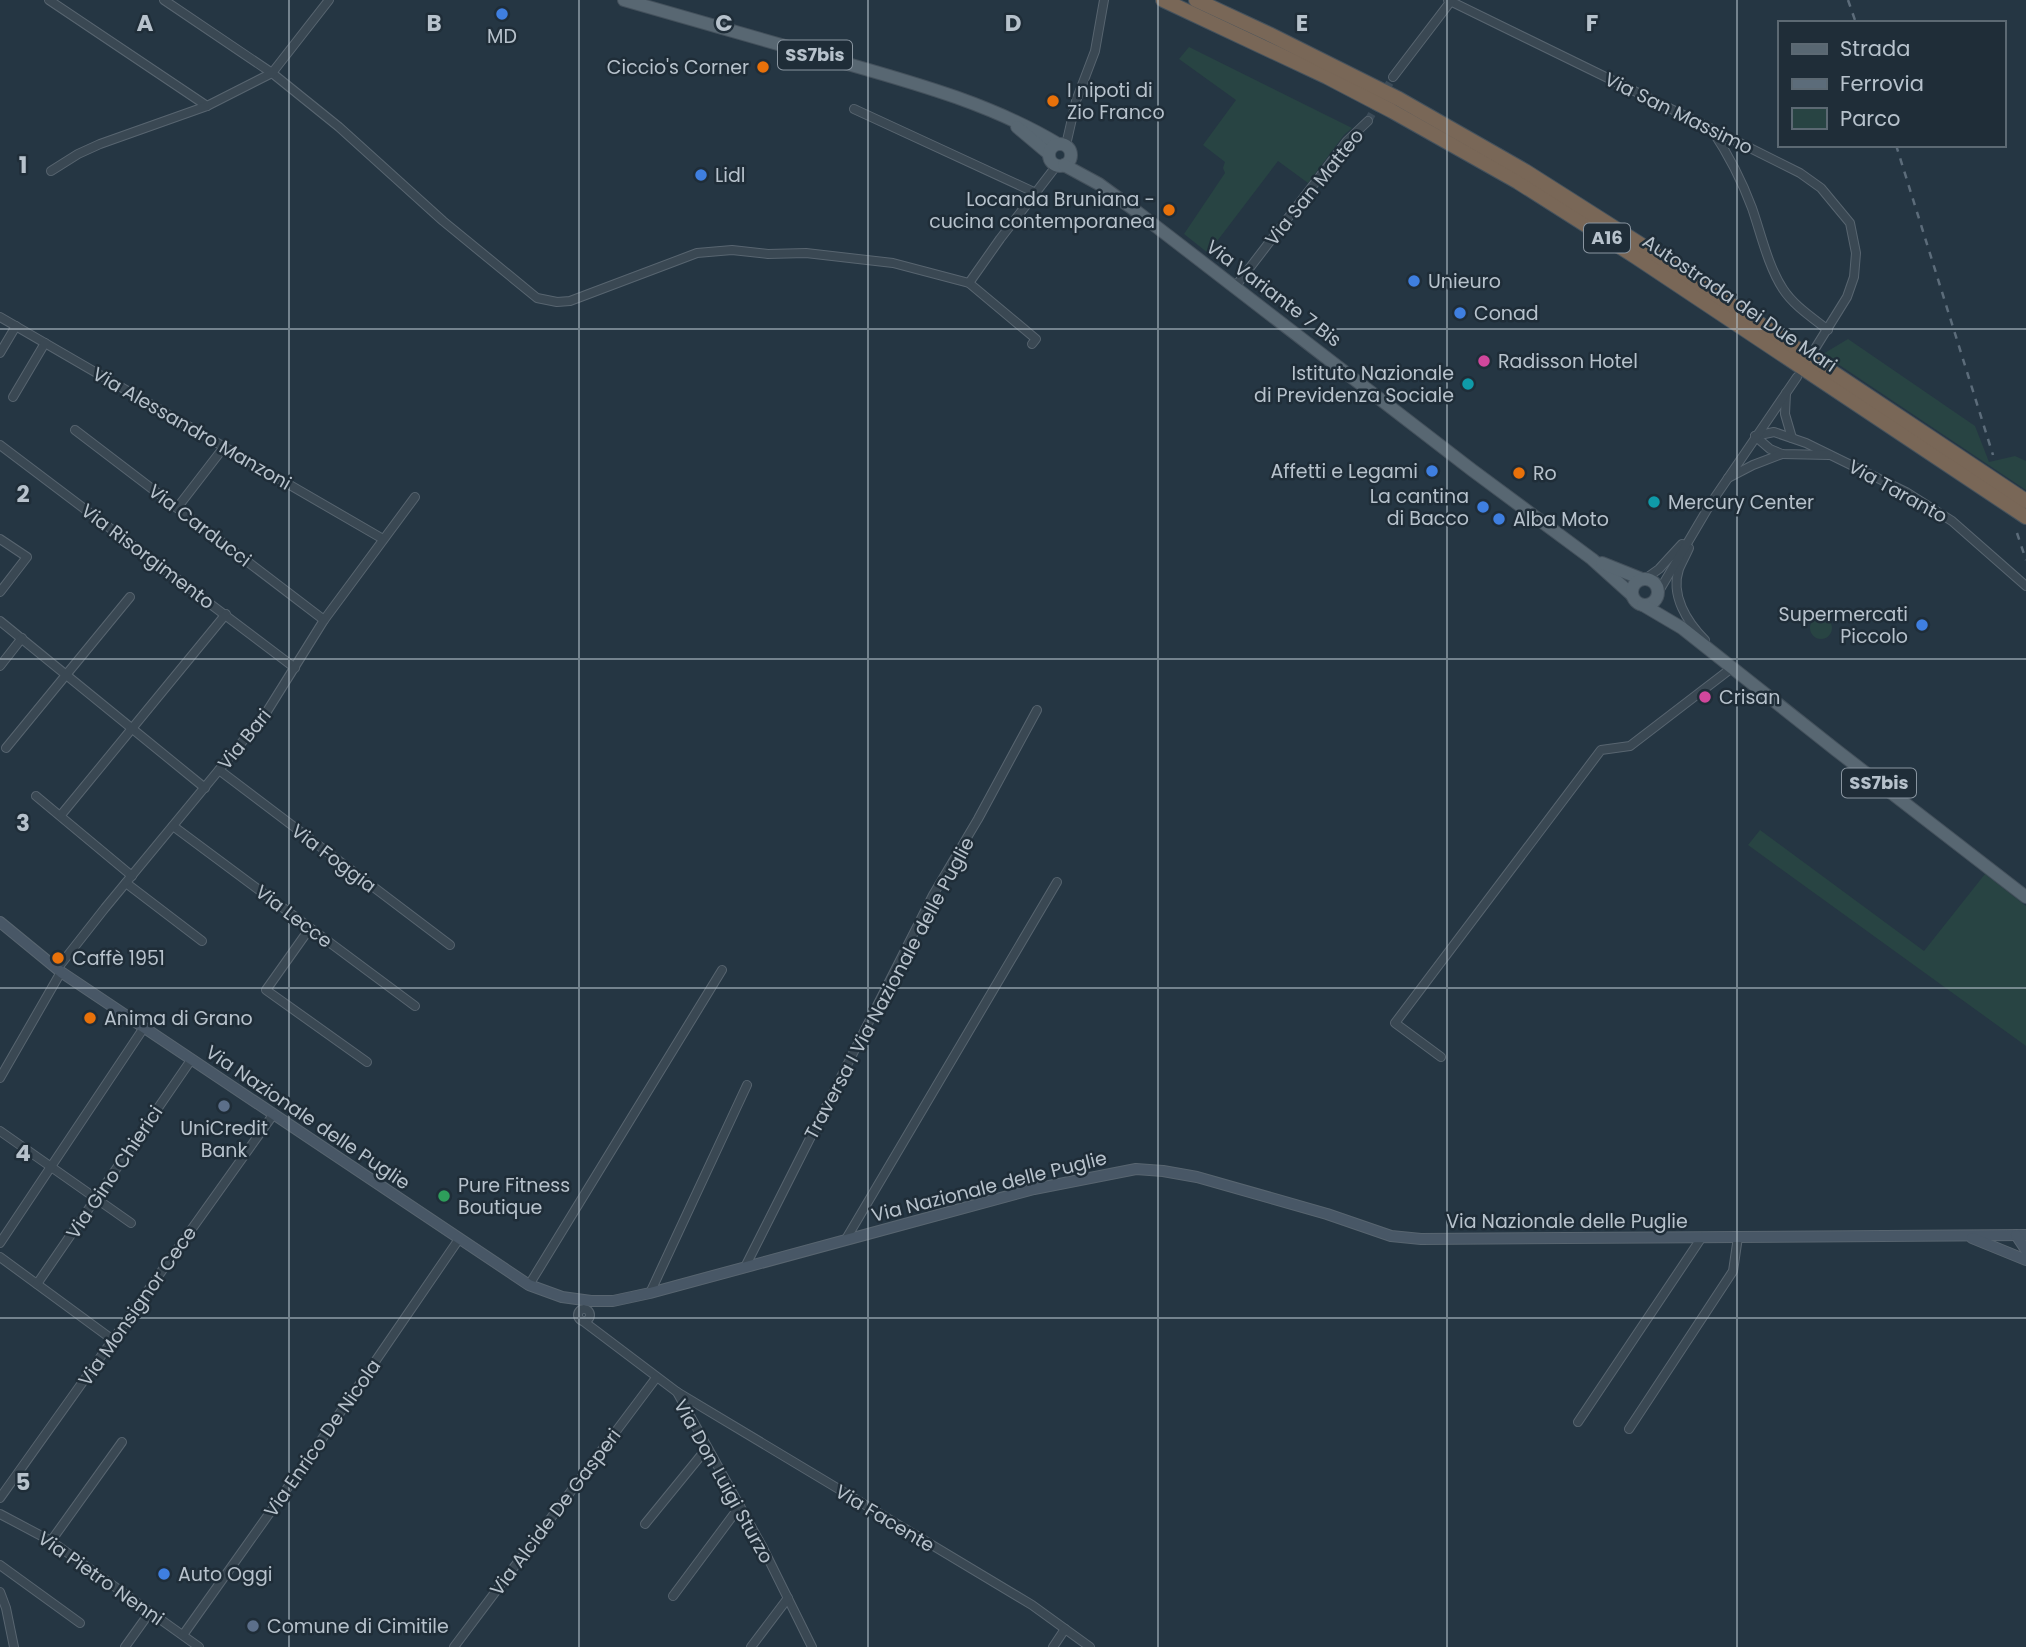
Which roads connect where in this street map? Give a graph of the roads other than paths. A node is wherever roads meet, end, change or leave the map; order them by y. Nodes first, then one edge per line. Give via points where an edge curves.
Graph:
1 (49, 0) edge
2 (164, 0) edge
3 (329, 0) edge
4 (624, 0) edge
5 (1104, 0) edge
6 (1163, 0) edge
7 (1196, 0) edge
8 (1450, 1) edge
9 (272, 73) junction
10 (1393, 77) tunnel mouth
11 (206, 106) junction
12 (854, 109) dead end
13 (1368, 121) tunnel mouth
14 (1710, 128) junction
15 (1061, 155) junction
16 (51, 171) dead end
17 (1036, 193) junction
18 (969, 284) junction
19 (1235, 287) junction
20 (0, 317) edge
21 (16, 326) junction
22 (1828, 330) junction
23 (45, 343) junction
24 (1032, 344) dead end
25 (1816, 347) dead end
26 (0, 353) edge
27 (1797, 377) dead end
28 (1786, 392) junction
29 (13, 397) dead end
30 (75, 430) dead end
31 (1755, 436) junction
32 (1792, 438) junction
33 (0, 445) edge
34 (224, 447) junction
35 (1782, 454) junction
36 (1832, 455) junction
37 (1727, 479) junction
38 (415, 497) dead end
39 (2026, 501) edge
40 (177, 508) junction
41 (2026, 517) edge
42 (1697, 525) junction
43 (0, 539) edge
44 (383, 539) junction
45 (1592, 559) junction
46 (1643, 579) junction
47 (2026, 586) edge
48 (0, 592) edge
49 (1659, 592) junction
50 (1632, 595) junction
51 (130, 597) dead end
52 (1643, 605) junction
53 (226, 614) junction
54 (324, 620) junction
55 (0, 621) edge
56 (1682, 628) junction
57 (22, 638) junction
58 (1718, 655) junction
59 (0, 666) edge
60 (1733, 667) junction
61 (295, 668) junction
62 (67, 675) junction
63 (1037, 710) dead end
64 (132, 728) junction
65 (6, 748) dead end
66 (219, 770) junction
67 (205, 788) junction
68 (36, 796) dead end
69 (61, 815) junction
70 (173, 826) junction
71 (129, 879) junction
72 (1057, 882) dead end
73 (2026, 897) edge
74 (0, 922) edge
75 (310, 928) junction
76 (202, 941) dead end
77 (450, 945) dead end
78 (722, 970) dead end
79 (59, 971) junction
80 (415, 1006) dead end
81 (143, 1028) junction
82 (1441, 1058) dead end
83 (191, 1060) junction
84 (367, 1062) dead end
85 (0, 1077) edge
86 (747, 1086) dead end
87 (273, 1115) junction
88 (0, 1130) edge
89 (50, 1167) junction
90 (96, 1199) junction
91 (131, 1223) dead end
92 (1963, 1235) junction
93 (2016, 1235) edge
94 (1702, 1237) junction
95 (1738, 1237) junction
96 (459, 1239) junction
97 (846, 1239) junction
98 (0, 1242) edge
99 (2026, 1250) edge
100 (0, 1257) edge
101 (2026, 1259) edge
102 (745, 1267) junction
103 (37, 1284) junction
104 (529, 1285) junction
105 (650, 1293) junction
106 (562, 1297) junction
107 (605, 1301) junction
108 (581, 1318) junction
109 (113, 1340) junction
110 (656, 1378) junction
111 (677, 1392) junction
112 (1578, 1422) dead end
113 (1629, 1429) dead end
114 (122, 1442) dead end
115 (707, 1448) junction
116 (0, 1498) edge
117 (740, 1506) junction
118 (0, 1514) edge
119 (645, 1524) dead end
120 (51, 1541) junction
121 (0, 1565) edge
122 (0, 1592) edge
123 (673, 1596) dead end
124 (788, 1598) junction
125 (3, 1608) edge
126 (150, 1612) junction
127 (80, 1623) dead end
128 (1065, 1629) junction
129 (183, 1635) junction
130 (14, 1647) edge
131 (125, 1647) edge
132 (199, 1647) edge
133 (454, 1647) edge
134 (751, 1647) edge
135 (812, 1647) edge
136 (1053, 1647) edge
137 (1090, 1647) edge

1 - 11 street
2 - 9 street
3 - 9 street
4 - 15 main road, Via Variante 7 Bis / SS7bis via 977,104
5 - 15 street via 1097,39
6 - 41 highway, Autostrada dei Due Mari / A16 via 1327,77 1518,182
7 - 39 highway, Autostrada dei Due Mari / A16 via 1399,99 1525,171
8 - 10 street
8 - 14 street, Via San Massimo
9 - 11 street
9 - 18 street via 537,298 570,301 697,253 732,250 893,263
11 - 16 street via 100,144
12 - 17 street
13 - 19 street, Via San Matteo via 1347,141
14 - 22 street via 1750,204 1784,291
14 - 22 street, Via San Massimo via 1800,173 1821,188 1850,223 1856,253 1854,277
15 - 17 street
15 - 19 main road, Via Variante 7 Bis / SS7bis
17 - 18 street
18 - 24 street via 1036,339
19 - 45 main road, Via Variante 7 Bis / SS7bis
20 - 21 street, Via Alessandro Manzoni
21 - 23 street, Via Alessandro Manzoni
21 - 26 street
22 - 25 street, Via San Massimo
23 - 29 street
23 - 34 street, Via Alessandro Manzoni
27 - 28 street
28 - 31 street
28 - 32 street via 1785,414
30 - 40 street, Via Carducci
31 - 32 street, Via Taranto via 1774,432
31 - 35 street
31 - 37 street
32 - 36 street, Via Taranto
33 - 53 street, Via Risorgimento
34 - 40 street
34 - 44 street, Via Alessandro Manzoni
35 - 36 street, Via Taranto
35 - 37 street, Via Taranto
36 - 47 street, Via Taranto via 1952,520
37 - 42 street
38 - 44 street, Via Bari
40 - 54 street, Via Carducci
42 - 46 street via 1659,569
42 - 49 street
42 - 58 street via 1678,570 1676,589 1683,610
43 - 48 street via 27,557
44 - 54 street, Via Bari
45 - 46 main road, Via Variante 7 Bis / SS7bis
45 - 50 main road, Via Variante 7 Bis / SS7bis
46 - 49 main road, SS7bis via 1656,583
46 - 50 main road via 1633,587
49 - 52 main road via 1655,601
49 - 56 main road, SS7bis
50 - 52 main road, SS7bis
51 - 62 street
52 - 56 main road, SS7bis
53 - 61 street, Via Risorgimento
53 - 64 street
54 - 61 street, Via Bari
55 - 57 street
56 - 58 main road, SS7bis
57 - 59 street
57 - 62 street
58 - 60 main road, SS7bis
60 - 73 main road, SS7bis
60 - 82 street via 1630,746 1601,750 1395,1023
61 - 66 street, Via Bari via 266,713
62 - 64 street
62 - 65 street
63 - 102 street, Traversa I Via Nazionale delle Puglie via 933,895
64 - 67 street
64 - 69 street
66 - 67 street, Via Bari
66 - 77 street, Via Foggia
67 - 70 street, Via Bari
68 - 69 street
69 - 71 street
70 - 71 street, Via Bari
70 - 75 street, Via Lecce
71 - 76 street
71 - 79 street, Via Bari
72 - 97 street
74 - 79 main road, Via Nazionale delle Puglie
75 - 80 street, Via Lecce
75 - 84 street via 266,990
78 - 104 street
79 - 81 main road, Via Nazionale delle Puglie
79 - 85 street, Via Bari
81 - 83 main road, Via Nazionale delle Puglie
81 - 89 street
83 - 87 main road, Via Nazionale delle Puglie
83 - 90 street, Via Gino Chierici
86 - 105 street
87 - 96 main road, Via Nazionale delle Puglie
87 - 109 street, Via Monsignor Cece
88 - 89 street
89 - 90 street
89 - 98 street
90 - 91 street
90 - 103 street, Via Gino Chierici
92 - 93 main road, Via Nazionale delle Puglie
92 - 95 main road, Via Nazionale delle Puglie
92 - 101 main road
93 - 99 main road
93 - 101 main road via 2012,1244
94 - 95 main road, Via Nazionale delle Puglie
94 - 97 main road, Via Nazionale delle Puglie via 1421,1240 1391,1236 1196,1177 1136,1169 1034,1189
94 - 112 street
95 - 113 street via 1732,1271
96 - 104 main road, Via Nazionale delle Puglie
96 - 129 street, Via Enrico De Nicola
97 - 102 main road, Via Nazionale delle Puglie
100 - 103 street
102 - 105 main road, Via Nazionale delle Puglie
103 - 109 street
104 - 106 main road, Via Nazionale delle Puglie
105 - 107 main road, Via Nazionale delle Puglie
106 - 107 main road, Via Nazionale delle Puglie
106 - 108 street, Via Don Luigi Sturzo
107 - 108 street via 589,1319
108 - 110 street, Via Don Luigi Sturzo
109 - 116 street, Via Monsignor Cece
110 - 111 street, Via Don Luigi Sturzo
110 - 133 street, Via Alcide De Gasperi
111 - 115 street, Via Don Luigi Sturzo
111 - 128 street, Via Facente
114 - 120 street
115 - 117 street, Via Don Luigi Sturzo
115 - 119 street
117 - 123 street
117 - 124 street, Via Don Luigi Sturzo
118 - 120 street, Via Pietro Nenni
120 - 126 street, Via Pietro Nenni
121 - 127 street
122 - 125 street
124 - 134 street
124 - 135 street, Via Don Luigi Sturzo
125 - 130 street
126 - 129 street, Via Pietro Nenni
126 - 131 street
128 - 136 street
128 - 137 street, Via Facente
129 - 132 street, Via Pietro Nenni

